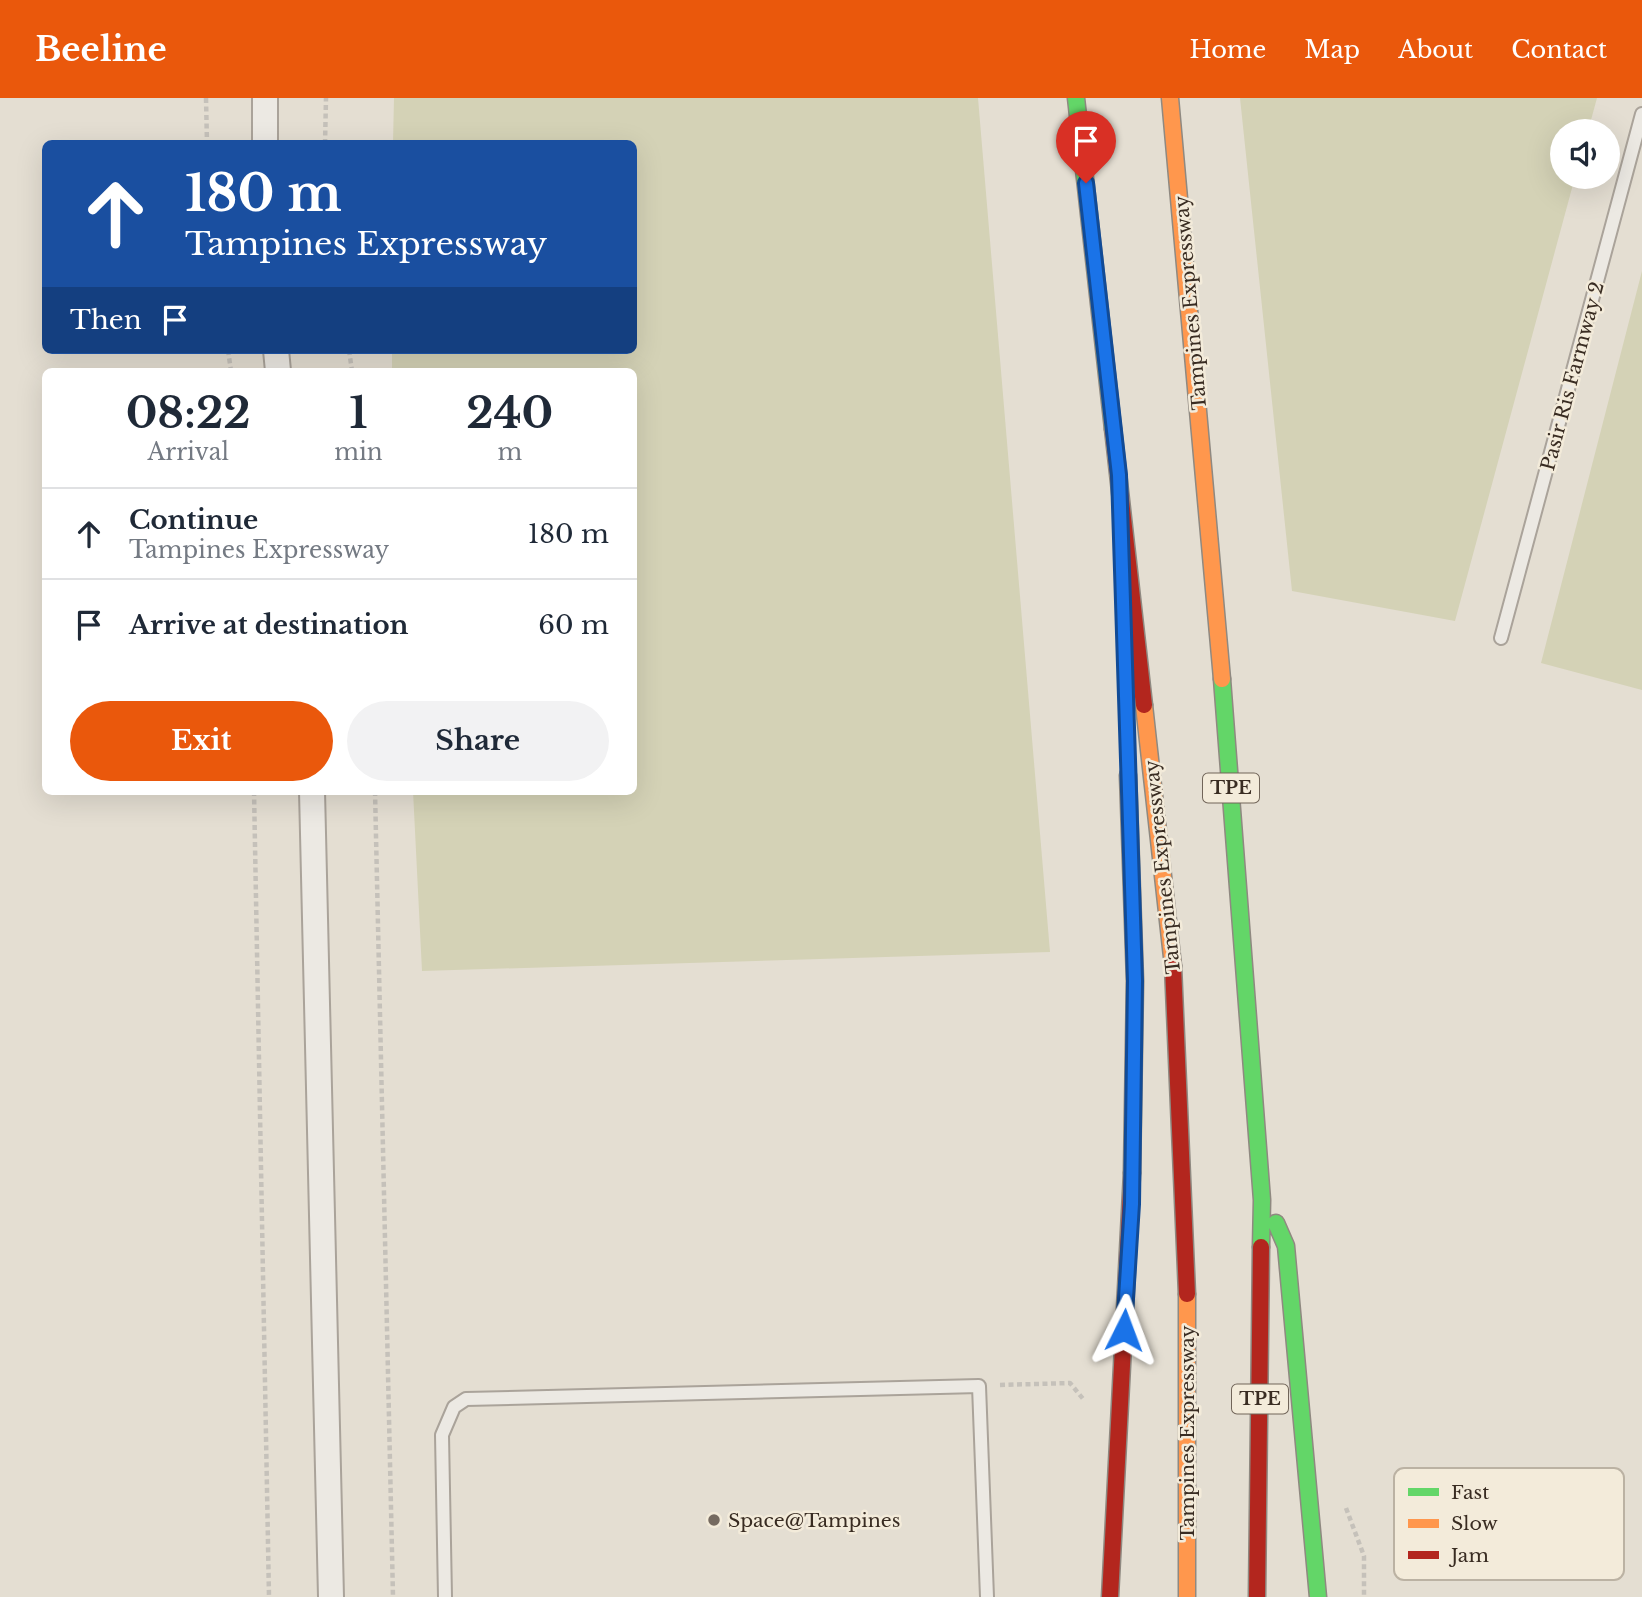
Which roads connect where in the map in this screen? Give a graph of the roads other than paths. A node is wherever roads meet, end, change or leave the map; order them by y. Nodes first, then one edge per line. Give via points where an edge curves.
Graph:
1 (265, 98) edge
2 (1076, 98) edge
3 (1170, 98) edge
4 (1642, 114) edge
5 (265, 140) edge
6 (1119, 475) junction
7 (1501, 638) dead end
8 (1126, 694) dead end
9 (1128, 762) dead end
10 (312, 795) edge
11 (1262, 1200) junction
12 (331, 1597) edge
13 (445, 1597) edge
14 (987, 1597) edge
15 (1110, 1597) edge
16 (1187, 1597) edge
17 (1257, 1597) edge
18 (1318, 1597) edge

1 - 5 street
2 - 6 highway, Tampines Expressway
3 - 11 highway, Tampines Expressway / TPE via 1210,515
4 - 7 lane, Pasir Ris Farmway 2
6 - 8 highway
6 - 16 highway, Tampines Expressway via 1175,984 1187,1263
9 - 15 highway via 1135,981 1132,1204
10 - 12 street
11 - 17 highway, Tampines Expressway / TPE
11 - 18 highway via 1286,1246
13 - 14 lane via 442,1435 454,1407 466,1399 979,1386

